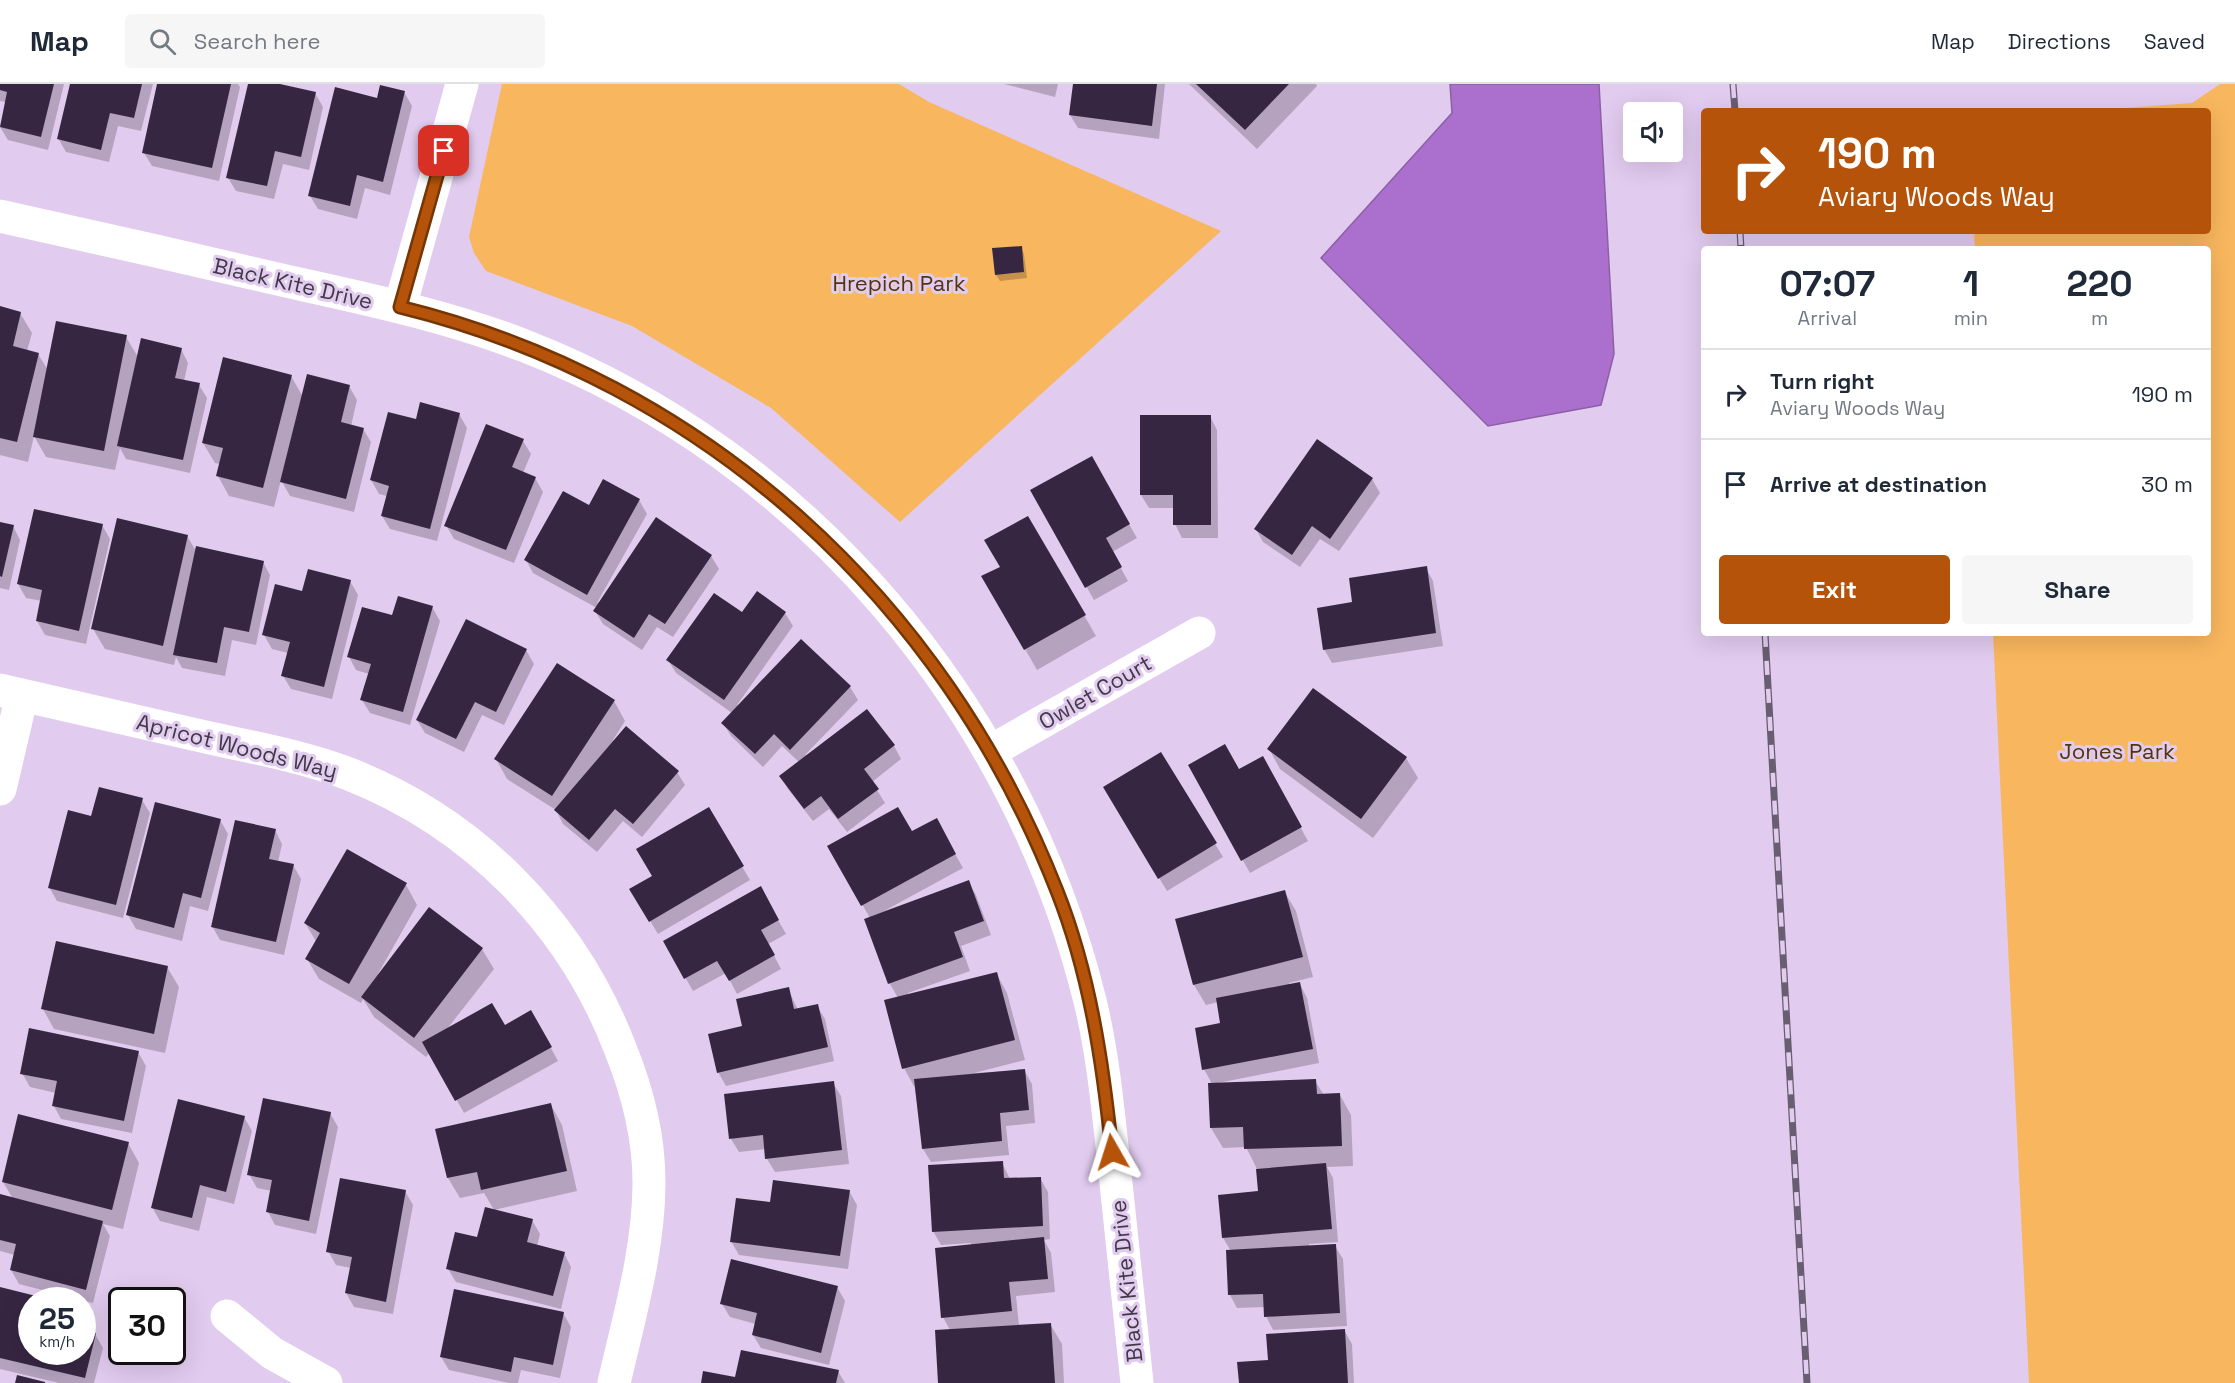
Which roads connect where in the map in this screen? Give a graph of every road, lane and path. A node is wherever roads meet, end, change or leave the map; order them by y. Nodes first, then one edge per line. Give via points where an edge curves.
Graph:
1 (462, 84) edge
2 (0, 216) edge
3 (400, 307) junction
4 (1198, 633) dead end
5 (11, 692) edge
6 (991, 751) junction
7 (0, 789) edge
8 (227, 1316) dead end
9 (326, 1383) edge
10 (614, 1383) edge
11 (1137, 1383) edge

1 - 3 street
2 - 3 street, Black Kite Drive
3 - 6 street, Black Kite Drive via 526,347 615,388 685,429 751,475 828,542 884,601 944,677
4 - 6 street, Owlet Court
5 - 7 street
5 - 10 street, Apricot Woods Way via 284,755 348,774 415,805 476,846 524,891 571,948 607,1012 630,1074 644,1129 649,1181 645,1246
6 - 11 street, Black Kite Drive via 1019,803 1058,893 1090,1002 1105,1082
8 - 9 street via 272,1353

